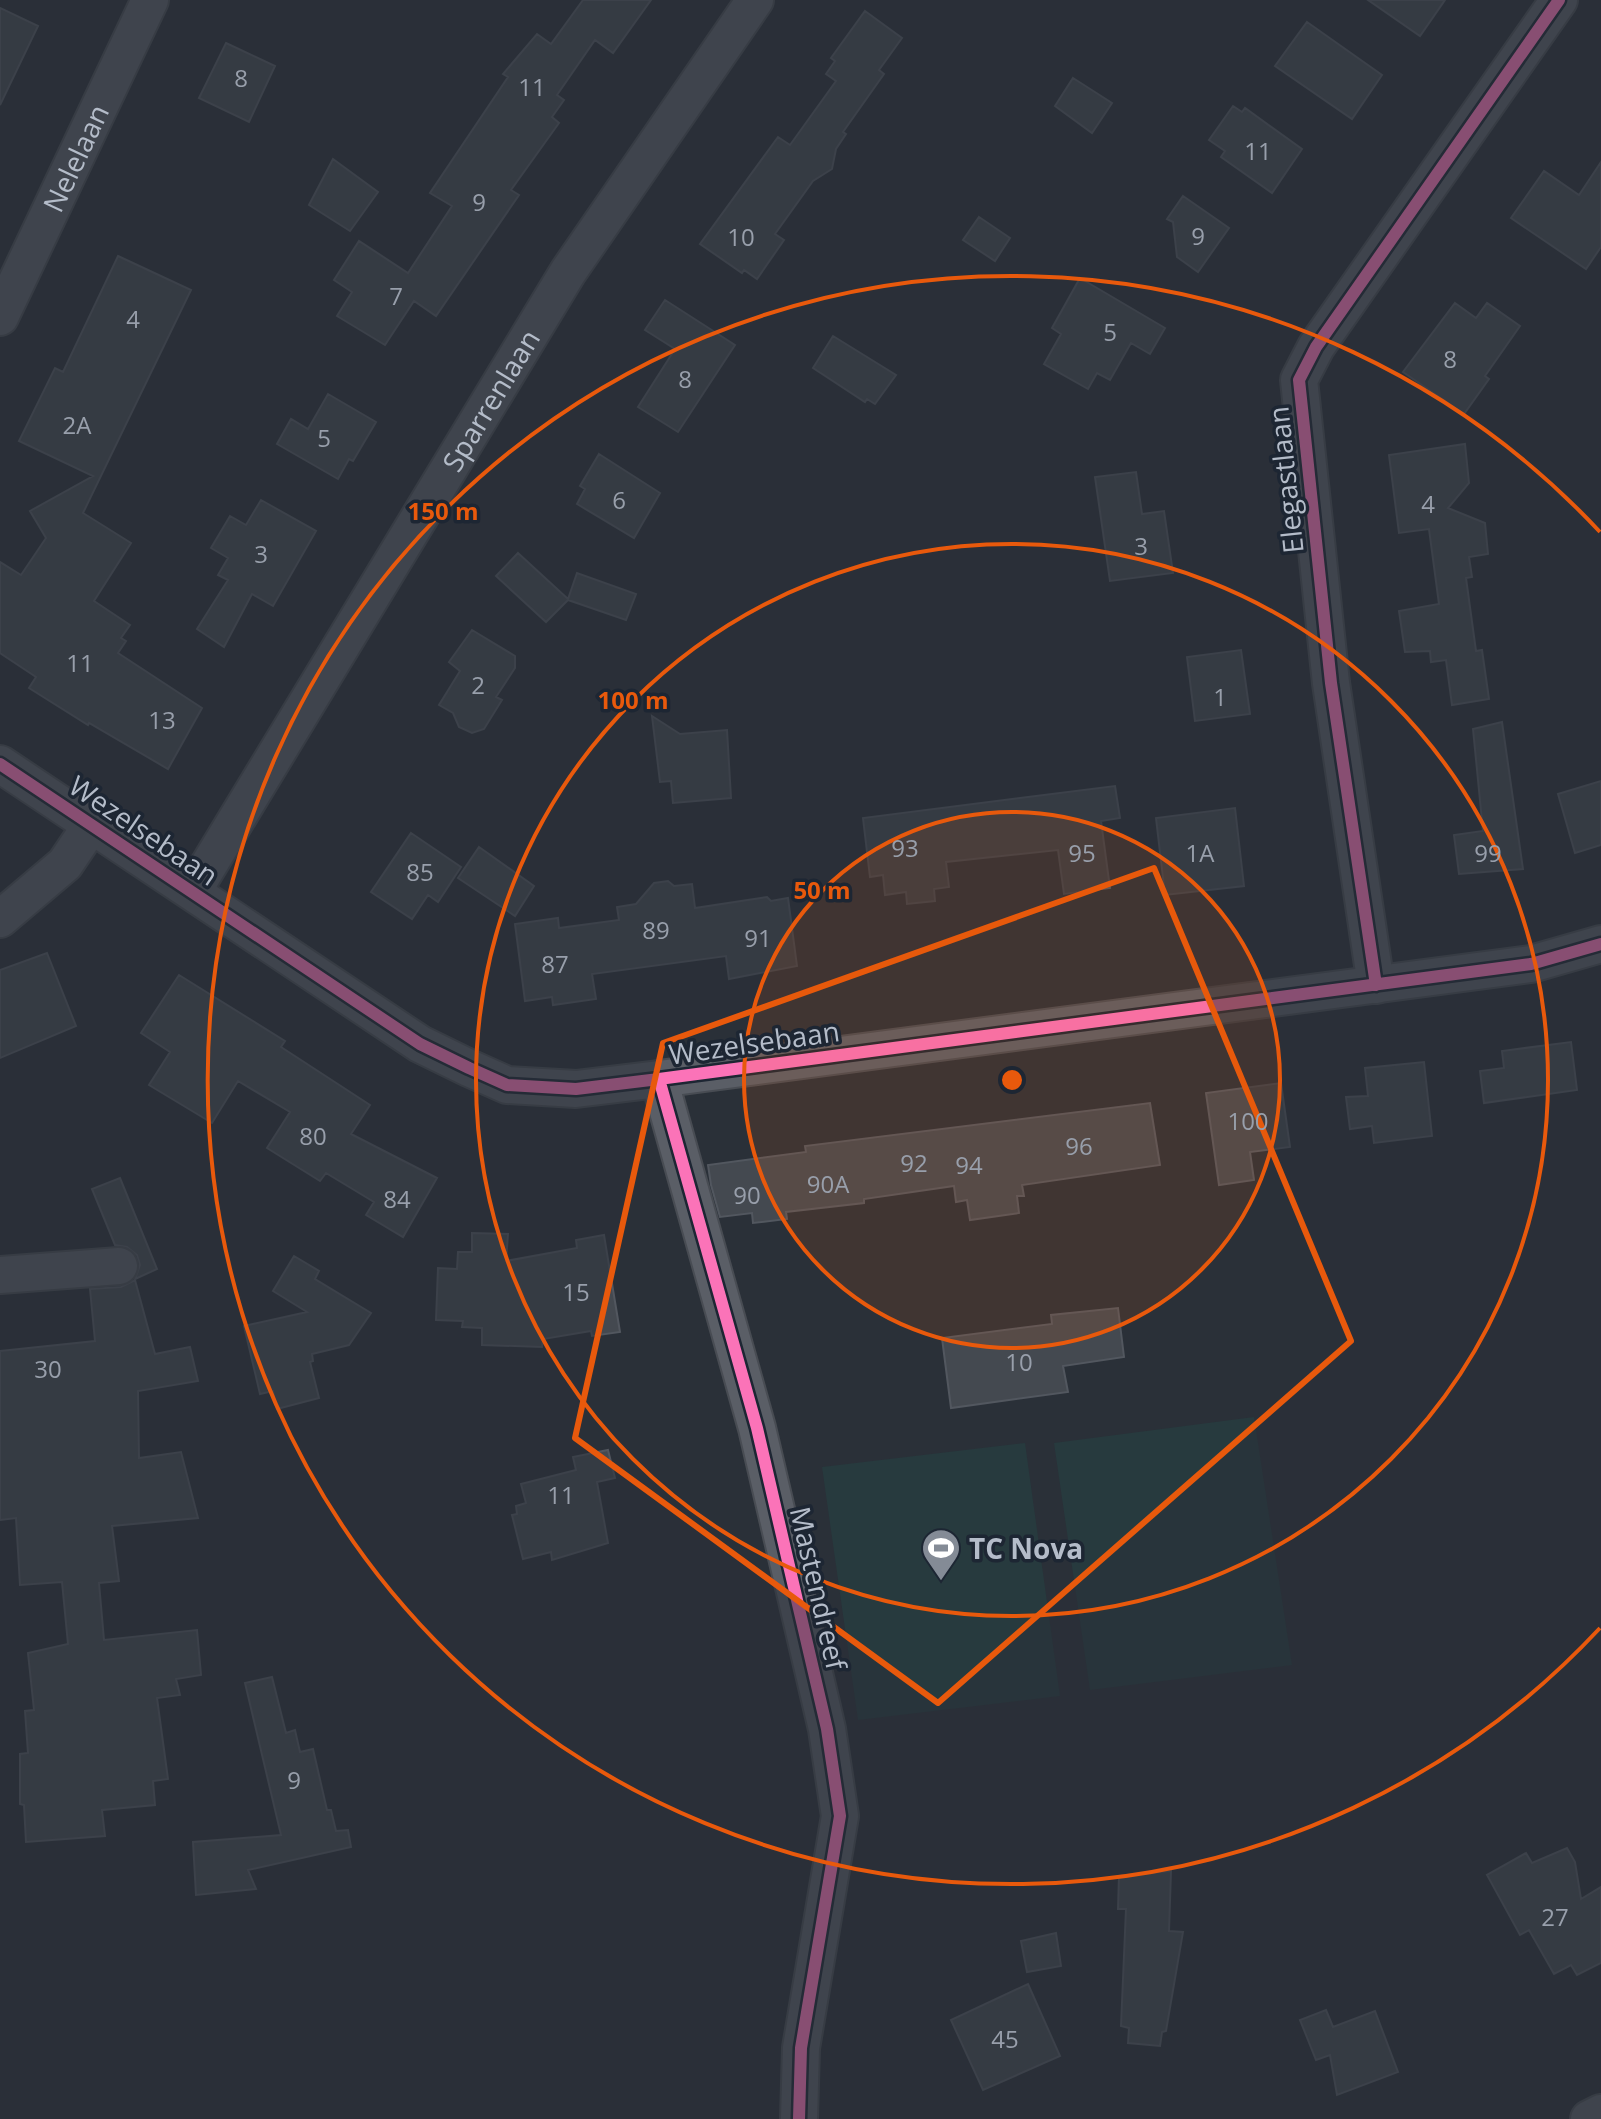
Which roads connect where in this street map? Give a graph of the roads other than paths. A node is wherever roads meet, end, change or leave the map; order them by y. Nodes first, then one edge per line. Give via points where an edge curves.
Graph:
1 (150, 0) edge
2 (755, 0) edge
3 (1559, 0) edge
4 (0, 317) edge
5 (0, 764) edge
6 (92, 824) junction
7 (193, 891) junction
8 (0, 919) edge
9 (1601, 944) edge
10 (1376, 985) junction
11 (659, 1079) junction
12 (119, 1266) dead end
13 (0, 1275) edge
14 (1601, 2113) edge
15 (799, 2119) edge
16 (1589, 2119) edge

1 - 4 street, Nelelaan
2 - 7 street, Sparrenlaan via 568,272
3 - 10 street, Elegastlaan via 1316,347 1299,380 1331,683
5 - 6 street, Wezelsebaan
6 - 7 street, Wezelsebaan
6 - 8 street via 65,864
7 - 11 street, Wezelsebaan via 420,1044 507,1085 576,1089
9 - 10 street, Wezelsebaan via 1531,964
10 - 11 street, Wezelsebaan
11 - 15 street, Mastendreef via 757,1428 827,1729 840,1816 801,2048
12 - 13 street
14 - 16 street

